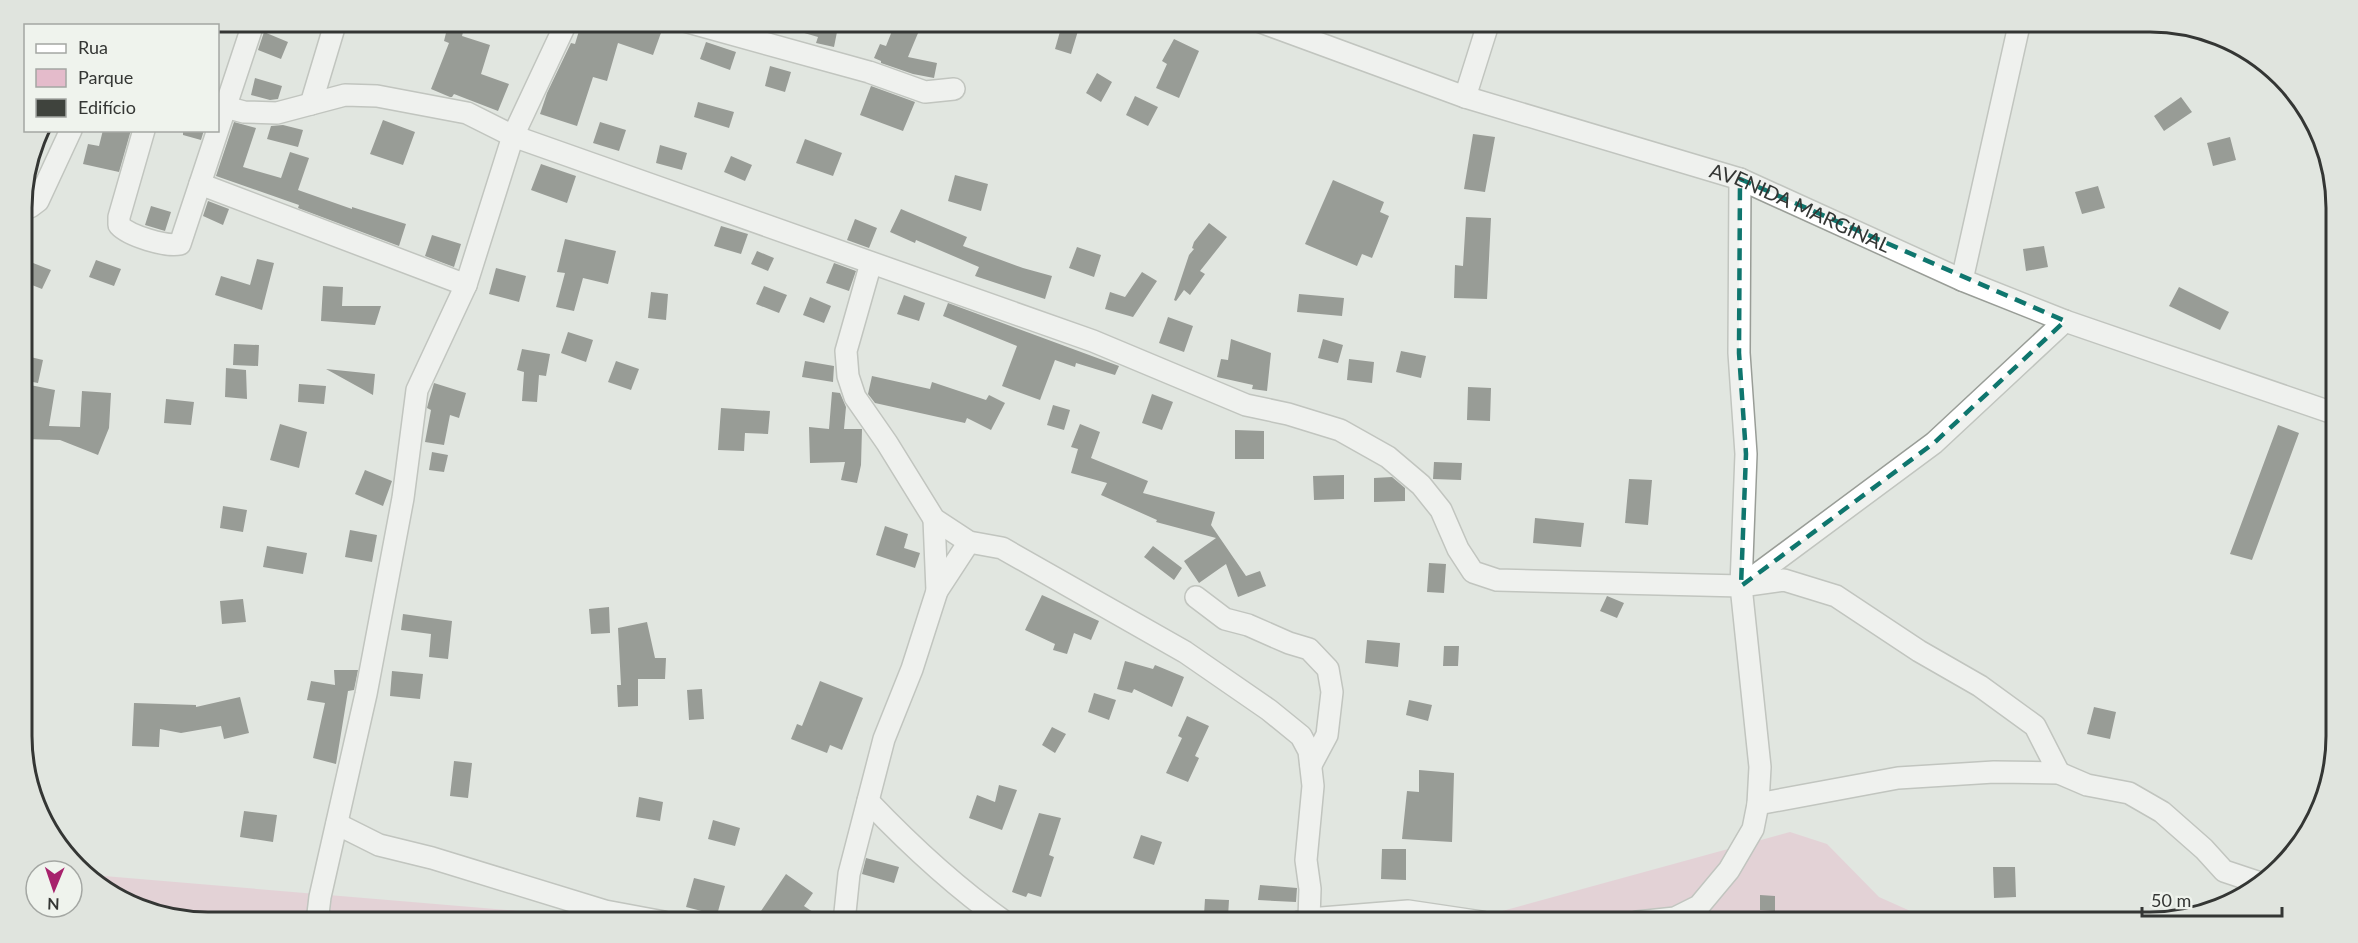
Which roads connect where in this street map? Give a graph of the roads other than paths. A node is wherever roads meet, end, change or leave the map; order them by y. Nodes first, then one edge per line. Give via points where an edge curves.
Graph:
1 (250, 31) edge
2 (333, 31) edge
3 (562, 31) edge
4 (720, 31) edge
5 (1285, 31) edge
6 (1486, 31) edge
7 (2018, 31) edge
8 (954, 89) dead end
9 (1465, 97) junction
10 (311, 104) junction
11 (222, 106) edge
12 (70, 132) edge
13 (143, 132) edge
14 (215, 132) edge
15 (513, 136) junction
16 (1740, 179) junction
17 (200, 184) junction
18 (32, 206) edge
19 (871, 263) junction
20 (1962, 280) junction
21 (466, 285) junction
22 (2065, 321) junction
23 (2326, 411) edge
24 (934, 519) junction
25 (969, 542) junction
26 (1741, 586) junction
27 (937, 591) junction
28 (1196, 597) dead end
29 (1311, 765) junction
30 (2059, 772) junction
31 (868, 801) junction
32 (1758, 804) junction
33 (337, 824) junction
34 (2251, 880) edge
35 (1306, 911) edge
36 (1689, 911) edge
37 (318, 912) edge
38 (609, 912) edge
39 (845, 912) edge
40 (990, 912) edge

1 - 11 street
2 - 10 street
3 - 15 street
4 - 8 street via 870,72 925,92
5 - 9 street, AVENIDA MARGINAL
6 - 9 street
7 - 20 street
9 - 16 street, AVENIDA MARGINAL
10 - 11 street via 277,113 244,112
10 - 15 street via 345,95 377,96 467,113
12 - 18 street via 38,201
13 - 17 street via 119,217 119,225 125,231 172,246 180,244
14 - 17 street
15 - 19 street
15 - 21 street
16 - 20 street, AVENIDA MARGINAL
16 - 26 street via 1739,353 1746,454
17 - 21 street
19 - 24 street via 846,351 848,376 855,397
19 - 26 street via 1093,342 1246,405 1340,430 1388,457 1421,485 1441,510 1473,572 1497,580
20 - 22 street, AVENIDA MARGINAL
21 - 33 street via 417,390 404,498
22 - 23 street, AVENIDA MARGINAL
22 - 26 street via 1934,443
24 - 25 street
24 - 27 street
25 - 27 street
25 - 29 street via 1002,548 1185,652 1301,736
26 - 30 street via 1784,580 1836,596 1980,686 2035,726
26 - 32 street via 1760,767
27 - 31 street via 884,739
28 - 29 street via 1225,619 1309,649 1328,669 1332,692 1327,735
29 - 35 street via 1313,786 1306,860 1310,889
30 - 32 street via 1994,771 1899,778
30 - 34 street via 2087,785 2128,793 2162,812 2224,871
31 - 39 street via 849,874
31 - 40 street via 903,838
32 - 36 street via 1753,829 1729,870 1699,906
33 - 37 street
33 - 38 street via 379,845

